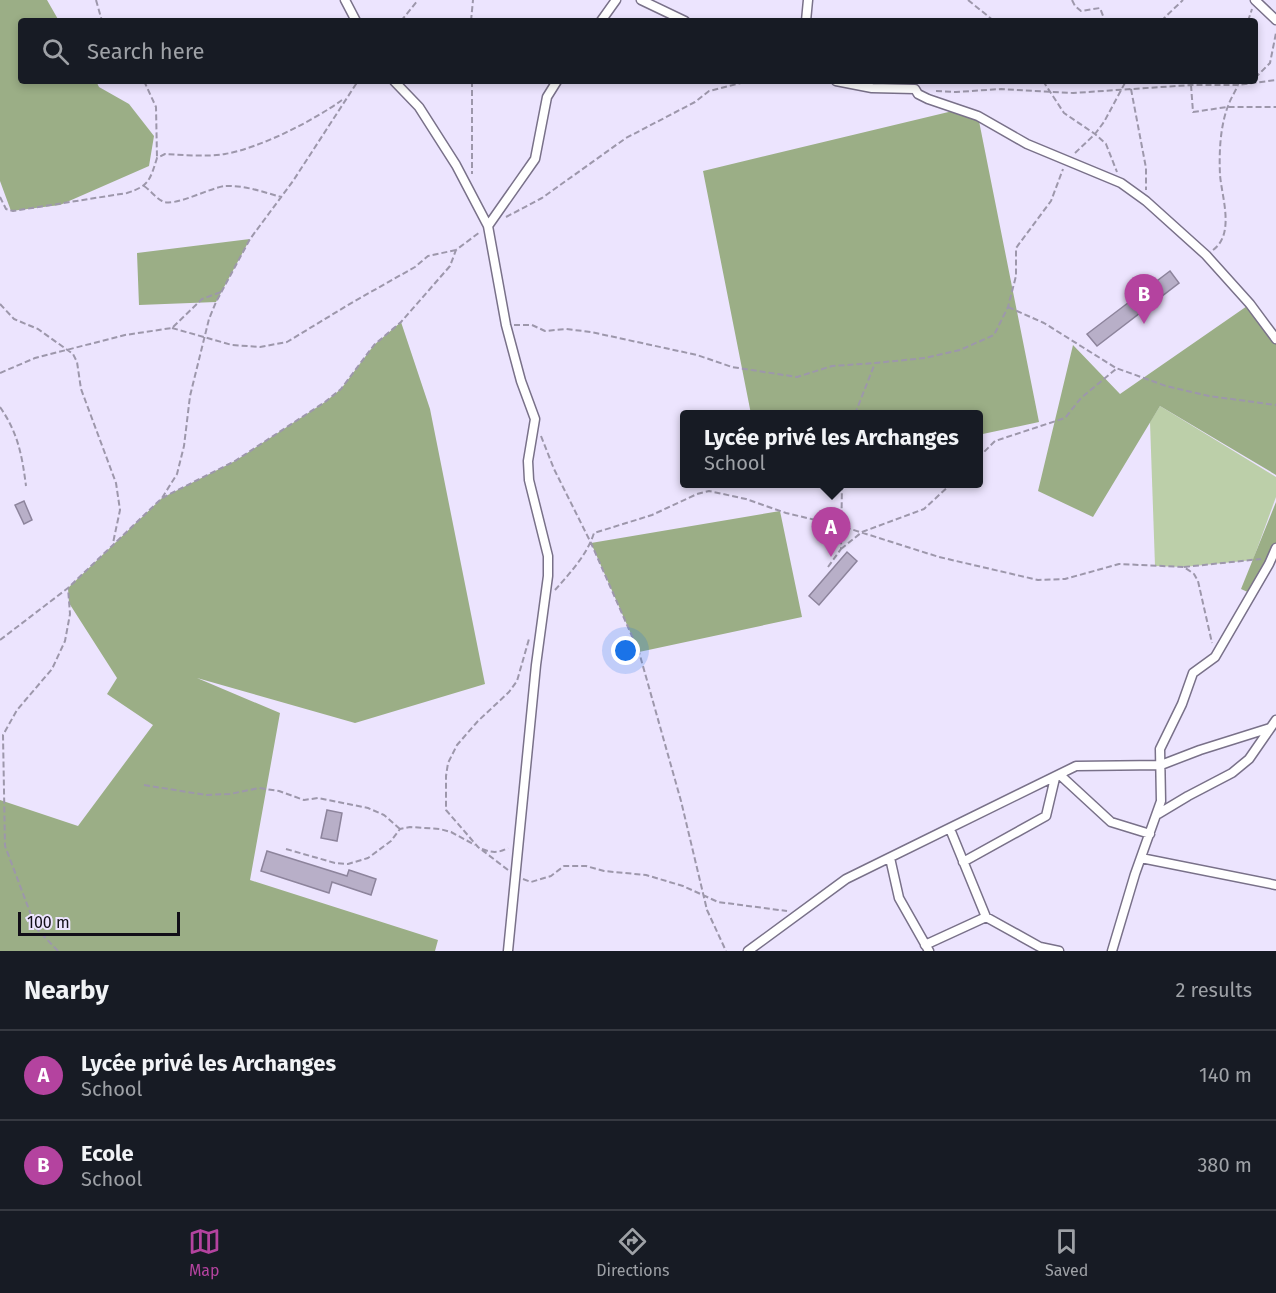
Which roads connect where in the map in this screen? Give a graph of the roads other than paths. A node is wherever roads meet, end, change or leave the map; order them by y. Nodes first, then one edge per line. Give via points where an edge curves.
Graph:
1 (345, 0) edge
2 (616, 0) edge
3 (641, 0) edge
4 (808, 0) edge
5 (1255, 0) edge
6 (354, 18) edge
7 (603, 18) edge
8 (679, 18) edge
9 (806, 18) edge
10 (1276, 20) edge
11 (397, 84) edge
12 (555, 84) edge
13 (851, 84) edge
14 (488, 226) junction
15 (1276, 339) edge
16 (1276, 548) edge
17 (1276, 720) edge
18 (1270, 728) junction
19 (1161, 765) junction
20 (1057, 777) junction
21 (1158, 814) junction
22 (950, 829) junction
23 (1150, 834) junction
24 (890, 858) junction
25 (1141, 858) junction
26 (963, 862) junction
27 (1276, 885) edge
28 (986, 917) junction
29 (927, 948) edge
30 (508, 951) edge
31 (748, 951) edge
32 (1059, 951) edge
33 (1112, 951) edge

1 - 6 street
2 - 7 street
3 - 8 street
4 - 9 street
5 - 10 street
11 - 14 street via 419,107
12 - 14 street via 547,97 535,159
13 - 15 street via 915,89 922,96 978,116 1027,144 1121,183 1206,255
14 - 30 street via 506,325 535,419 529,480 548,556
16 - 19 street via 1215,657 1194,673 1160,749
17 - 18 street
18 - 19 street
18 - 21 street via 1249,759 1232,773
19 - 20 street via 1076,766
19 - 21 street
20 - 22 street
20 - 23 street via 1111,822
20 - 26 street via 1046,816
21 - 23 street
22 - 24 street
22 - 26 street
23 - 25 street
24 - 29 street via 899,898
24 - 31 street via 846,879
25 - 27 street
25 - 33 street
26 - 28 street
28 - 29 street
28 - 32 street via 1040,947

